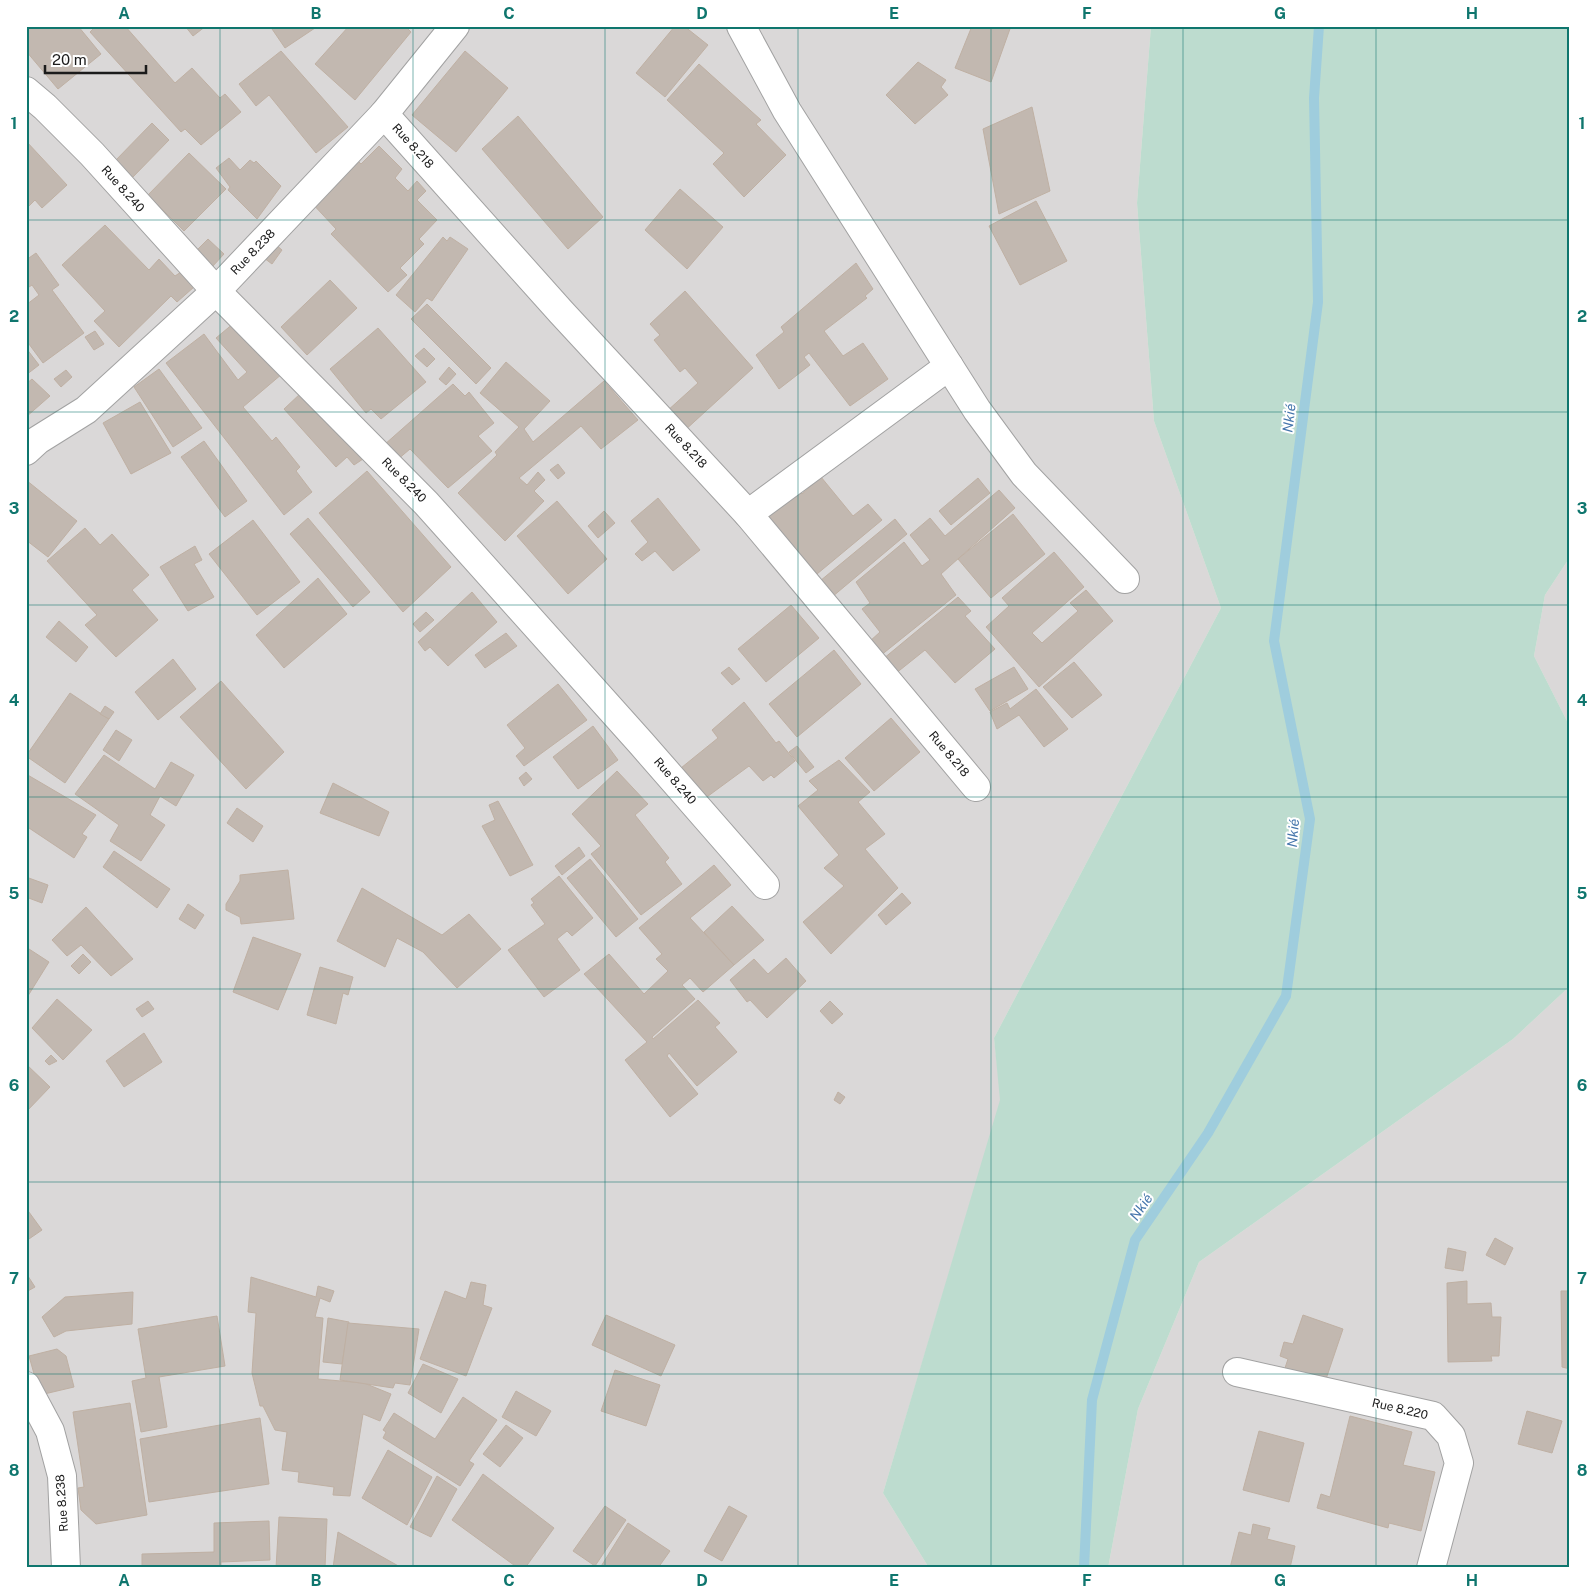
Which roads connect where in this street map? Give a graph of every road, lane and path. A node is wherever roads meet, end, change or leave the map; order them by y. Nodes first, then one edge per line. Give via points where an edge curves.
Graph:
1 (741, 26) edge
2 (446, 30) edge
3 (26, 91) edge
4 (384, 114) junction
5 (216, 291) junction
6 (949, 366) junction
7 (26, 451) edge
8 (748, 514) junction
9 (1125, 579) dead end
10 (976, 787) dead end
11 (765, 885) dead end
12 (1237, 1372) dead end
13 (26, 1386) edge
14 (66, 1568) edge
15 (1431, 1568) edge

1 - 6 street via 787,111
2 - 4 street, Rue 8.238
3 - 5 street, Rue 8.240 via 92,154
4 - 5 street, Rue 8.238
4 - 8 street, Rue 8.218
5 - 7 street, Rue 8.238 via 86,410
5 - 11 street, Rue 8.240 via 426,503
6 - 8 street
6 - 9 street via 1024,474
8 - 10 street, Rue 8.218
12 - 15 street, Rue 8.220 via 1433,1416 1451,1436 1459,1463
13 - 14 street, Rue 8.238 via 50,1431 62,1476

